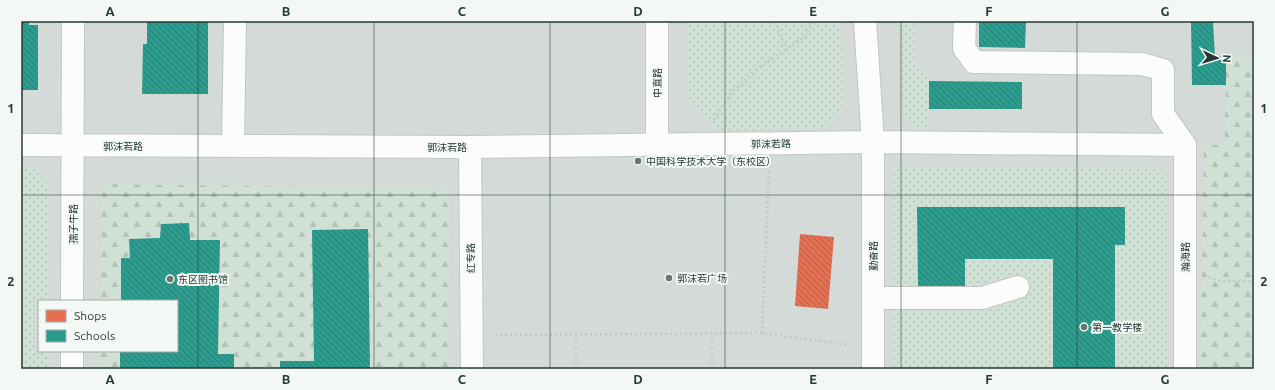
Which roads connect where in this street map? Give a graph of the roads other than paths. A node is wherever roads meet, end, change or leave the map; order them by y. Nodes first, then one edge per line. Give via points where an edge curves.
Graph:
1 (73, 21) edge
2 (235, 21) edge
3 (657, 21) edge
4 (865, 21) edge
5 (965, 21) edge
6 (873, 142) junction
7 (21, 145) edge
8 (656, 145) junction
9 (1185, 145) junction
10 (73, 146) junction
11 (233, 146) junction
12 (470, 147) junction
13 (1018, 287) dead end
14 (874, 298) junction
15 (72, 300) edge
16 (72, 352) edge
17 (873, 359) edge
18 (72, 369) edge
19 (472, 369) edge
20 (1185, 369) edge

1 - 10 street, 孺子牛路
2 - 11 street
3 - 8 street, 中直路
4 - 6 street, 勤奋路
5 - 9 street via 964,48 974,62 1142,64 1163,70 1163,114
6 - 8 street, 郭沫若路
6 - 9 street, 郭沫若路
6 - 14 street, 勤奋路
7 - 10 street, 郭沫若路
8 - 12 street, 郭沫若路
9 - 20 street, 瀚海路
10 - 11 street, 郭沫若路
10 - 15 street, 孺子牛路
11 - 12 street, 郭沫若路
12 - 19 street, 红专路
13 - 14 street via 982,298
14 - 17 street, 勤奋路
16 - 18 street

